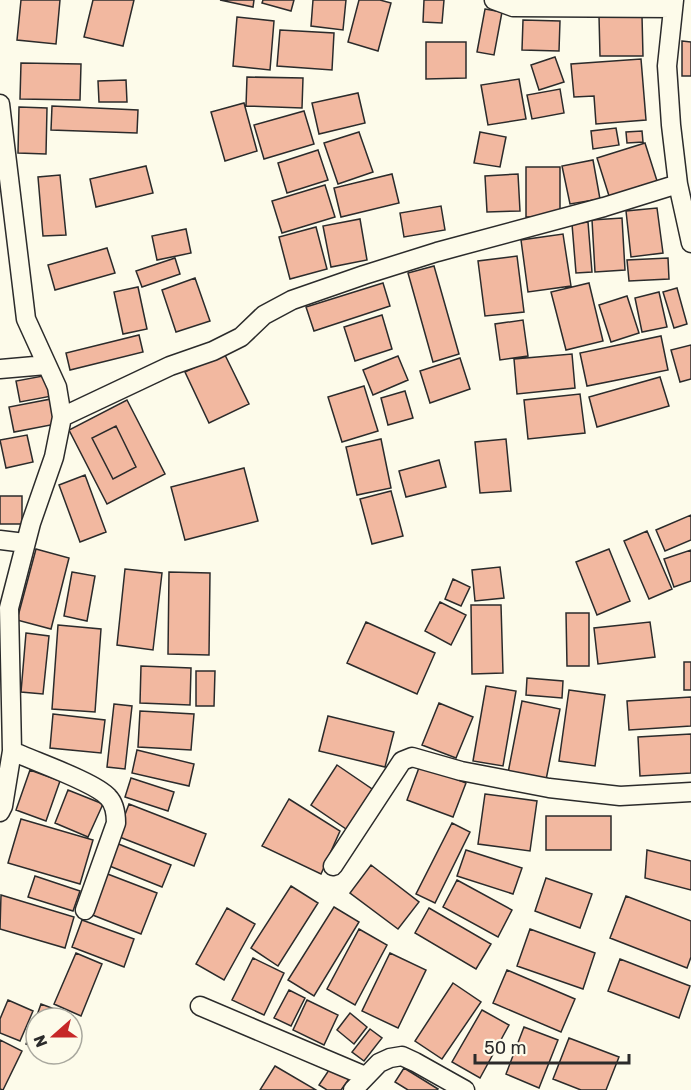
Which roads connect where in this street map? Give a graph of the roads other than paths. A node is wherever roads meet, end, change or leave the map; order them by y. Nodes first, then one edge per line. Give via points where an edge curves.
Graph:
1 (494, 0) edge
2 (673, 4) edge
3 (0, 104) edge
4 (678, 184) junction
5 (691, 243) edge
6 (46, 365) junction
7 (0, 369) edge
8 (62, 417) junction
9 (0, 540) edge
10 (25, 543) junction
11 (5, 669) edge
12 (12, 751) junction
13 (691, 792) edge
14 (0, 812) edge
15 (333, 866) dead end
16 (85, 910) dead end
17 (200, 1006) dead end
18 (365, 1076) junction
19 (352, 1090) edge
20 (465, 1090) edge

1 - 2 street via 513,7
2 - 4 street via 667,66
3 - 6 street via 26,319
4 - 5 street
4 - 8 street via 416,259 292,300 264,315 241,337
6 - 7 street
6 - 8 street via 57,387
8 - 10 street via 54,457
9 - 10 street
10 - 11 street via 9,608
11 - 12 street
12 - 14 street
12 - 16 street via 99,788 112,803 116,823
13 - 15 street via 620,796 561,789 461,771 412,757 402,761
17 - 18 street
18 - 19 street
18 - 20 street via 379,1063 402,1056

